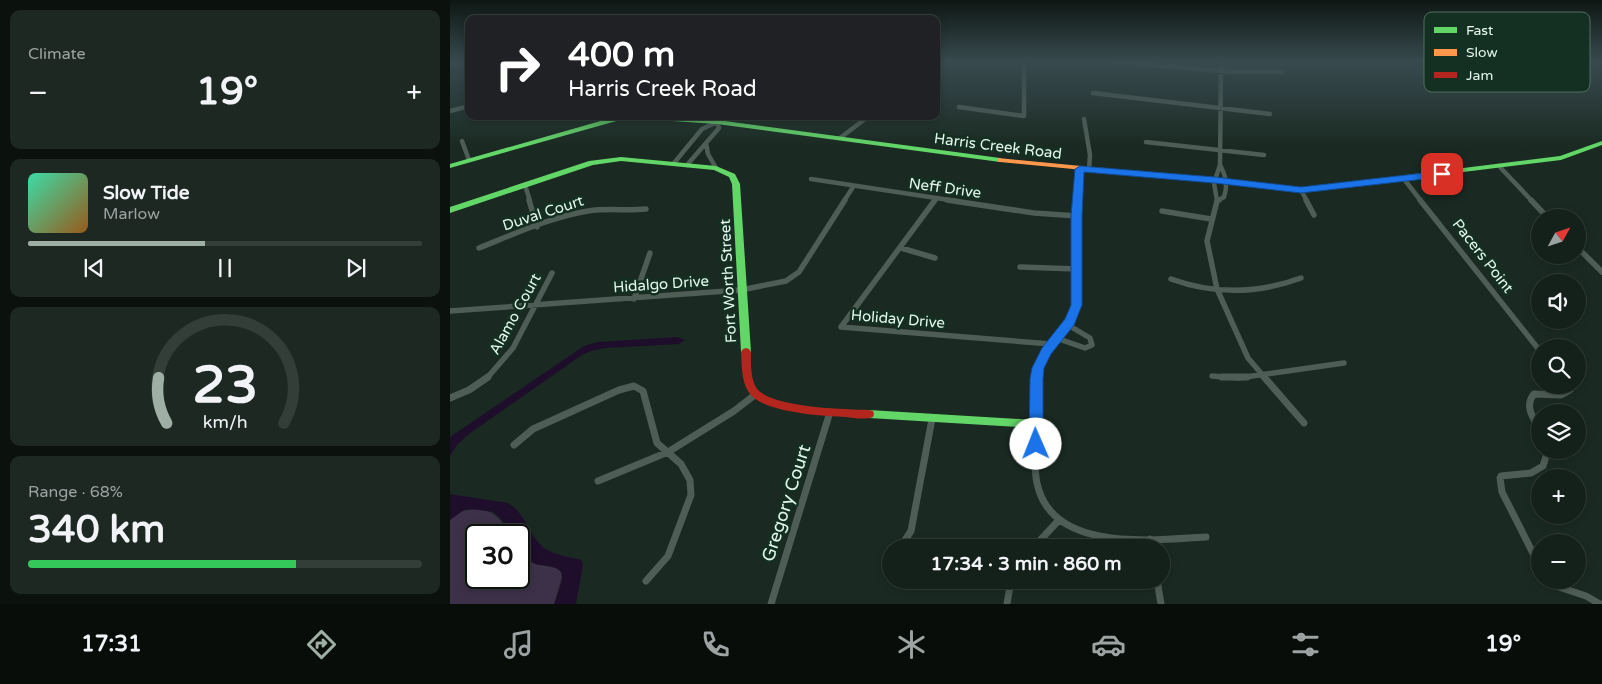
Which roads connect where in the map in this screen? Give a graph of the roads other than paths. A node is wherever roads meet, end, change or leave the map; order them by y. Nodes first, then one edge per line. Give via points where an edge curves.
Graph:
1 (1024, 90) edge
2 (1222, 90) edge
3 (1093, 93) dead end
4 (465, 107) edge
5 (959, 107) dead end
6 (1222, 108) junction
7 (450, 111) edge
8 (1270, 114) dead end
9 (1084, 119) dead end
10 (608, 120) edge
11 (716, 120) edge
12 (717, 120) edge
13 (723, 120) edge
14 (864, 120) edge
15 (840, 138) junction
16 (462, 141) dead end
17 (1146, 142) dead end
18 (706, 143) junction
19 (1602, 143) edge
20 (1220, 150) junction
21 (1264, 155) dead end
22 (469, 160) junction
23 (674, 164) junction
24 (687, 165) junction
25 (1220, 165) junction
26 (450, 166) edge
27 (1499, 166) junction
28 (716, 168) junction
29 (1084, 170) junction
30 (810, 179) dead end
31 (1404, 179) junction
32 (1214, 180) junction
33 (1226, 182) junction
34 (525, 185) junction
35 (853, 187) junction
36 (1301, 190) junction
37 (936, 199) junction
38 (1218, 201) junction
39 (646, 209) dead end
40 (1540, 209) edge
41 (450, 210) edge
42 (1162, 211) dead end
43 (1314, 215) dead end
44 (1076, 216) junction
45 (1211, 219) junction
46 (537, 227) junction
47 (478, 248) dead end
48 (900, 248) junction
49 (650, 253) dead end
50 (1586, 256) edge
51 (935, 258) dead end
52 (1020, 267) dead end
53 (1077, 269) junction
54 (1602, 272) edge
55 (552, 273) dead end
56 (1171, 278) dead end
57 (1301, 278) dead end
58 (1217, 289) junction
59 (741, 290) junction
60 (634, 299) junction
61 (536, 305) junction
62 (450, 310) edge
63 (1068, 325) junction
64 (1531, 340) edge
65 (1054, 341) junction
66 (1344, 363) dead end
67 (1261, 374) junction
68 (1212, 376) dead end
69 (756, 394) junction
70 (1534, 394) edge
71 (450, 398) edge
72 (830, 412) junction
73 (1531, 413) edge
74 (932, 419) junction
75 (1304, 423) dead end
76 (1035, 424) junction
77 (514, 445) dead end
78 (668, 452) junction
79 (1545, 459) edge
80 (598, 481) dead end
81 (1058, 521) junction
82 (1206, 537) dead end
83 (906, 539) edge
84 (1041, 539) edge
85 (1150, 539) joint
86 (1531, 549) edge
87 (646, 581) dead end
88 (1010, 589) edge
89 (1158, 589) edge
90 (1565, 589) edge
91 (771, 604) edge
92 (1007, 604) edge
93 (1161, 604) edge
94 (1600, 604) edge

1 - 5 street via 1024,116
2 - 6 street
3 - 6 street
4 - 7 street
6 - 8 street
6 - 20 street
9 - 29 street via 1090,155
10 - 22 street, Harris Creek Road
11 - 23 street via 702,129
12 - 18 street via 719,128
13 - 15 street, Harris Creek Road
14 - 15 street
15 - 29 street, Harris Creek Road
16 - 22 street
17 - 20 street
18 - 24 street
18 - 28 street
19 - 27 street, Harris Creek Road via 1561,158
20 - 21 street
20 - 25 street
22 - 26 street, Harris Creek Road
23 - 24 street
23 - 34 street via 612,159
24 - 28 street
25 - 32 street
25 - 33 street
27 - 31 street, Harris Creek Road
27 - 40 street
28 - 59 street, Fort Worth Street via 732,176 736,184
29 - 32 street, Harris Creek Road
29 - 44 street
30 - 35 street, Neff Drive
31 - 36 street, Harris Creek Road
31 - 64 street, Pacers Point
32 - 33 street, Harris Creek Road
32 - 38 street
33 - 36 street, Harris Creek Road
33 - 38 street via 1224,197
34 - 41 street
34 - 46 street
35 - 37 street, Neff Drive
35 - 59 street, Hidalgo Drive via 798,272 786,281
36 - 43 street
37 - 44 street, Neff Drive
37 - 48 street, Holiday Drive
38 - 45 street
39 - 46 street, Duval Court via 584,212
42 - 45 street
44 - 53 street
45 - 58 street via 1208,251
46 - 47 street, Duval Court
48 - 51 street
48 - 65 street, Holiday Drive via 841,326
49 - 60 street
50 - 54 street
52 - 53 street
53 - 63 street via 1076,305
55 - 61 street, Alamo Court
56 - 58 street via 1186,285
57 - 58 street via 1261,290
58 - 67 street via 1240,345
59 - 60 street, Hidalgo Drive
59 - 69 street, Fort Worth Street via 748,378
60 - 61 street, Hidalgo Drive
61 - 62 street, Hidalgo Drive
61 - 71 street, Alamo Court via 504,362 492,375 474,388
63 - 65 street
63 - 65 street via 1090,338 1092,345 1085,348
65 - 76 street via 1038,368
66 - 67 street
67 - 68 street via 1226,378
67 - 75 street
69 - 72 street via 780,405
69 - 78 street
70 - 73 street via 1528,407
72 - 74 street
72 - 91 street, Gregory Court
74 - 76 street
74 - 83 street via 911,531
76 - 81 street via 1037,484 1046,506
77 - 78 street via 533,429 629,386 643,391 657,443
78 - 80 street
78 - 87 street via 681,464 690,480 691,495 668,556
79 - 86 street via 1543,466 1531,473 1500,478 1502,492
81 - 84 street
81 - 85 street via 1077,532
82 - 85 street
88 - 92 street
89 - 93 street
90 - 94 street

